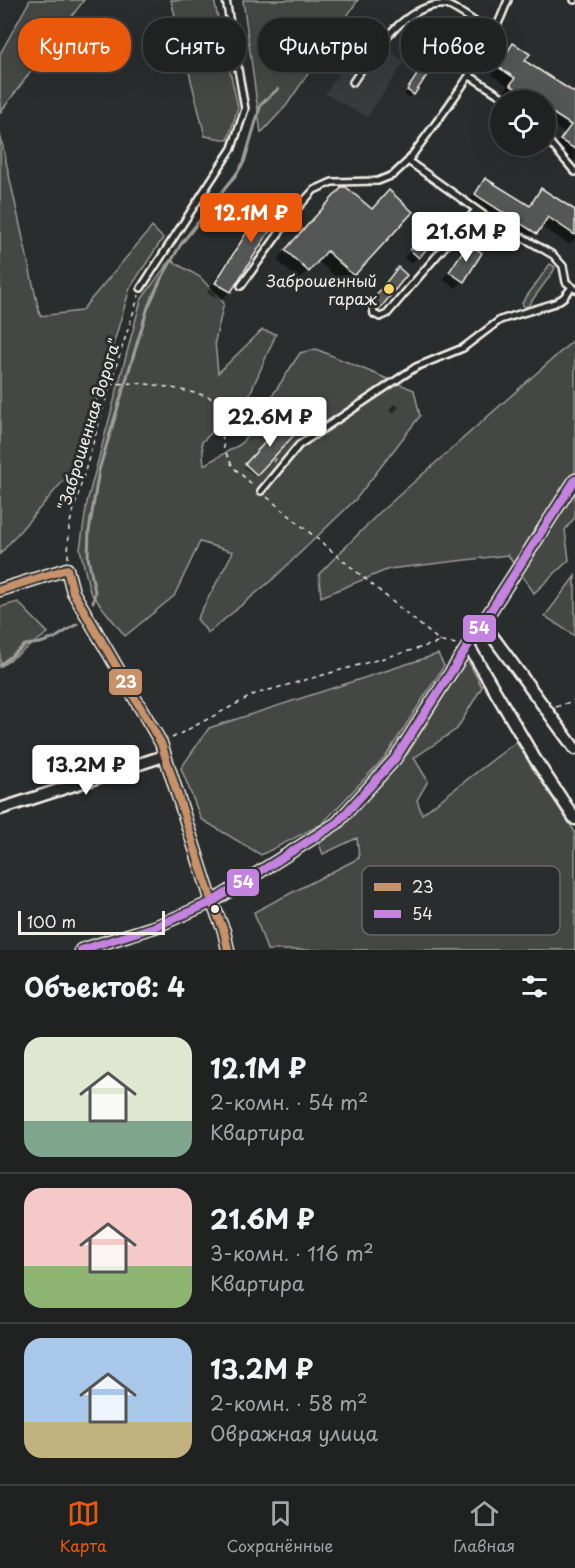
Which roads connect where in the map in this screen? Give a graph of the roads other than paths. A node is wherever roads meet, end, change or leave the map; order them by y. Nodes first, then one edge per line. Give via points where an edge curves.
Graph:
1 (226, 0) edge
2 (508, 0) edge
3 (402, 18) edge
4 (467, 18) edge
5 (501, 18) edge
6 (401, 19) edge
7 (472, 72) edge
8 (470, 76) junction
9 (353, 82) dead end
10 (492, 90) edge
11 (556, 149) edge
12 (408, 161) junction
13 (575, 171) edge
14 (476, 210) junction
15 (241, 286) dead end
16 (141, 288) road end
17 (573, 288) edge
18 (373, 309) dead end
19 (288, 414) dead end
20 (312, 435) junction
21 (575, 480) edge
22 (261, 491) road end
23 (0, 590) edge
24 (482, 622) junction
25 (468, 645) junction
26 (575, 749) edge
27 (164, 756) junction
28 (0, 809) edge
29 (575, 819) edge
30 (212, 902) junction
31 (81, 950) edge
32 (228, 950) edge

1 - 16 lane via 245,109 232,148
2 - 5 lane
3 - 4 lane via 431,3 448,6
6 - 9 lane
7 - 8 lane
8 - 10 lane
8 - 12 lane
11 - 13 lane
12 - 14 lane
12 - 15 lane via 393,175 378,181 332,182 314,190
14 - 17 lane via 552,255 563,266 564,278
14 - 18 lane via 387,314 380,317
17 - 20 lane via 555,303 500,320 463,348 416,367
19 - 20 lane
20 - 22 lane
21 - 24 street
23 - 27 street via 67,569 73,592 161,743
24 - 25 street
24 - 26 street
25 - 29 street
25 - 30 street via 395,759 337,823
27 - 28 street
27 - 30 street
30 - 31 street via 157,926
30 - 32 street

